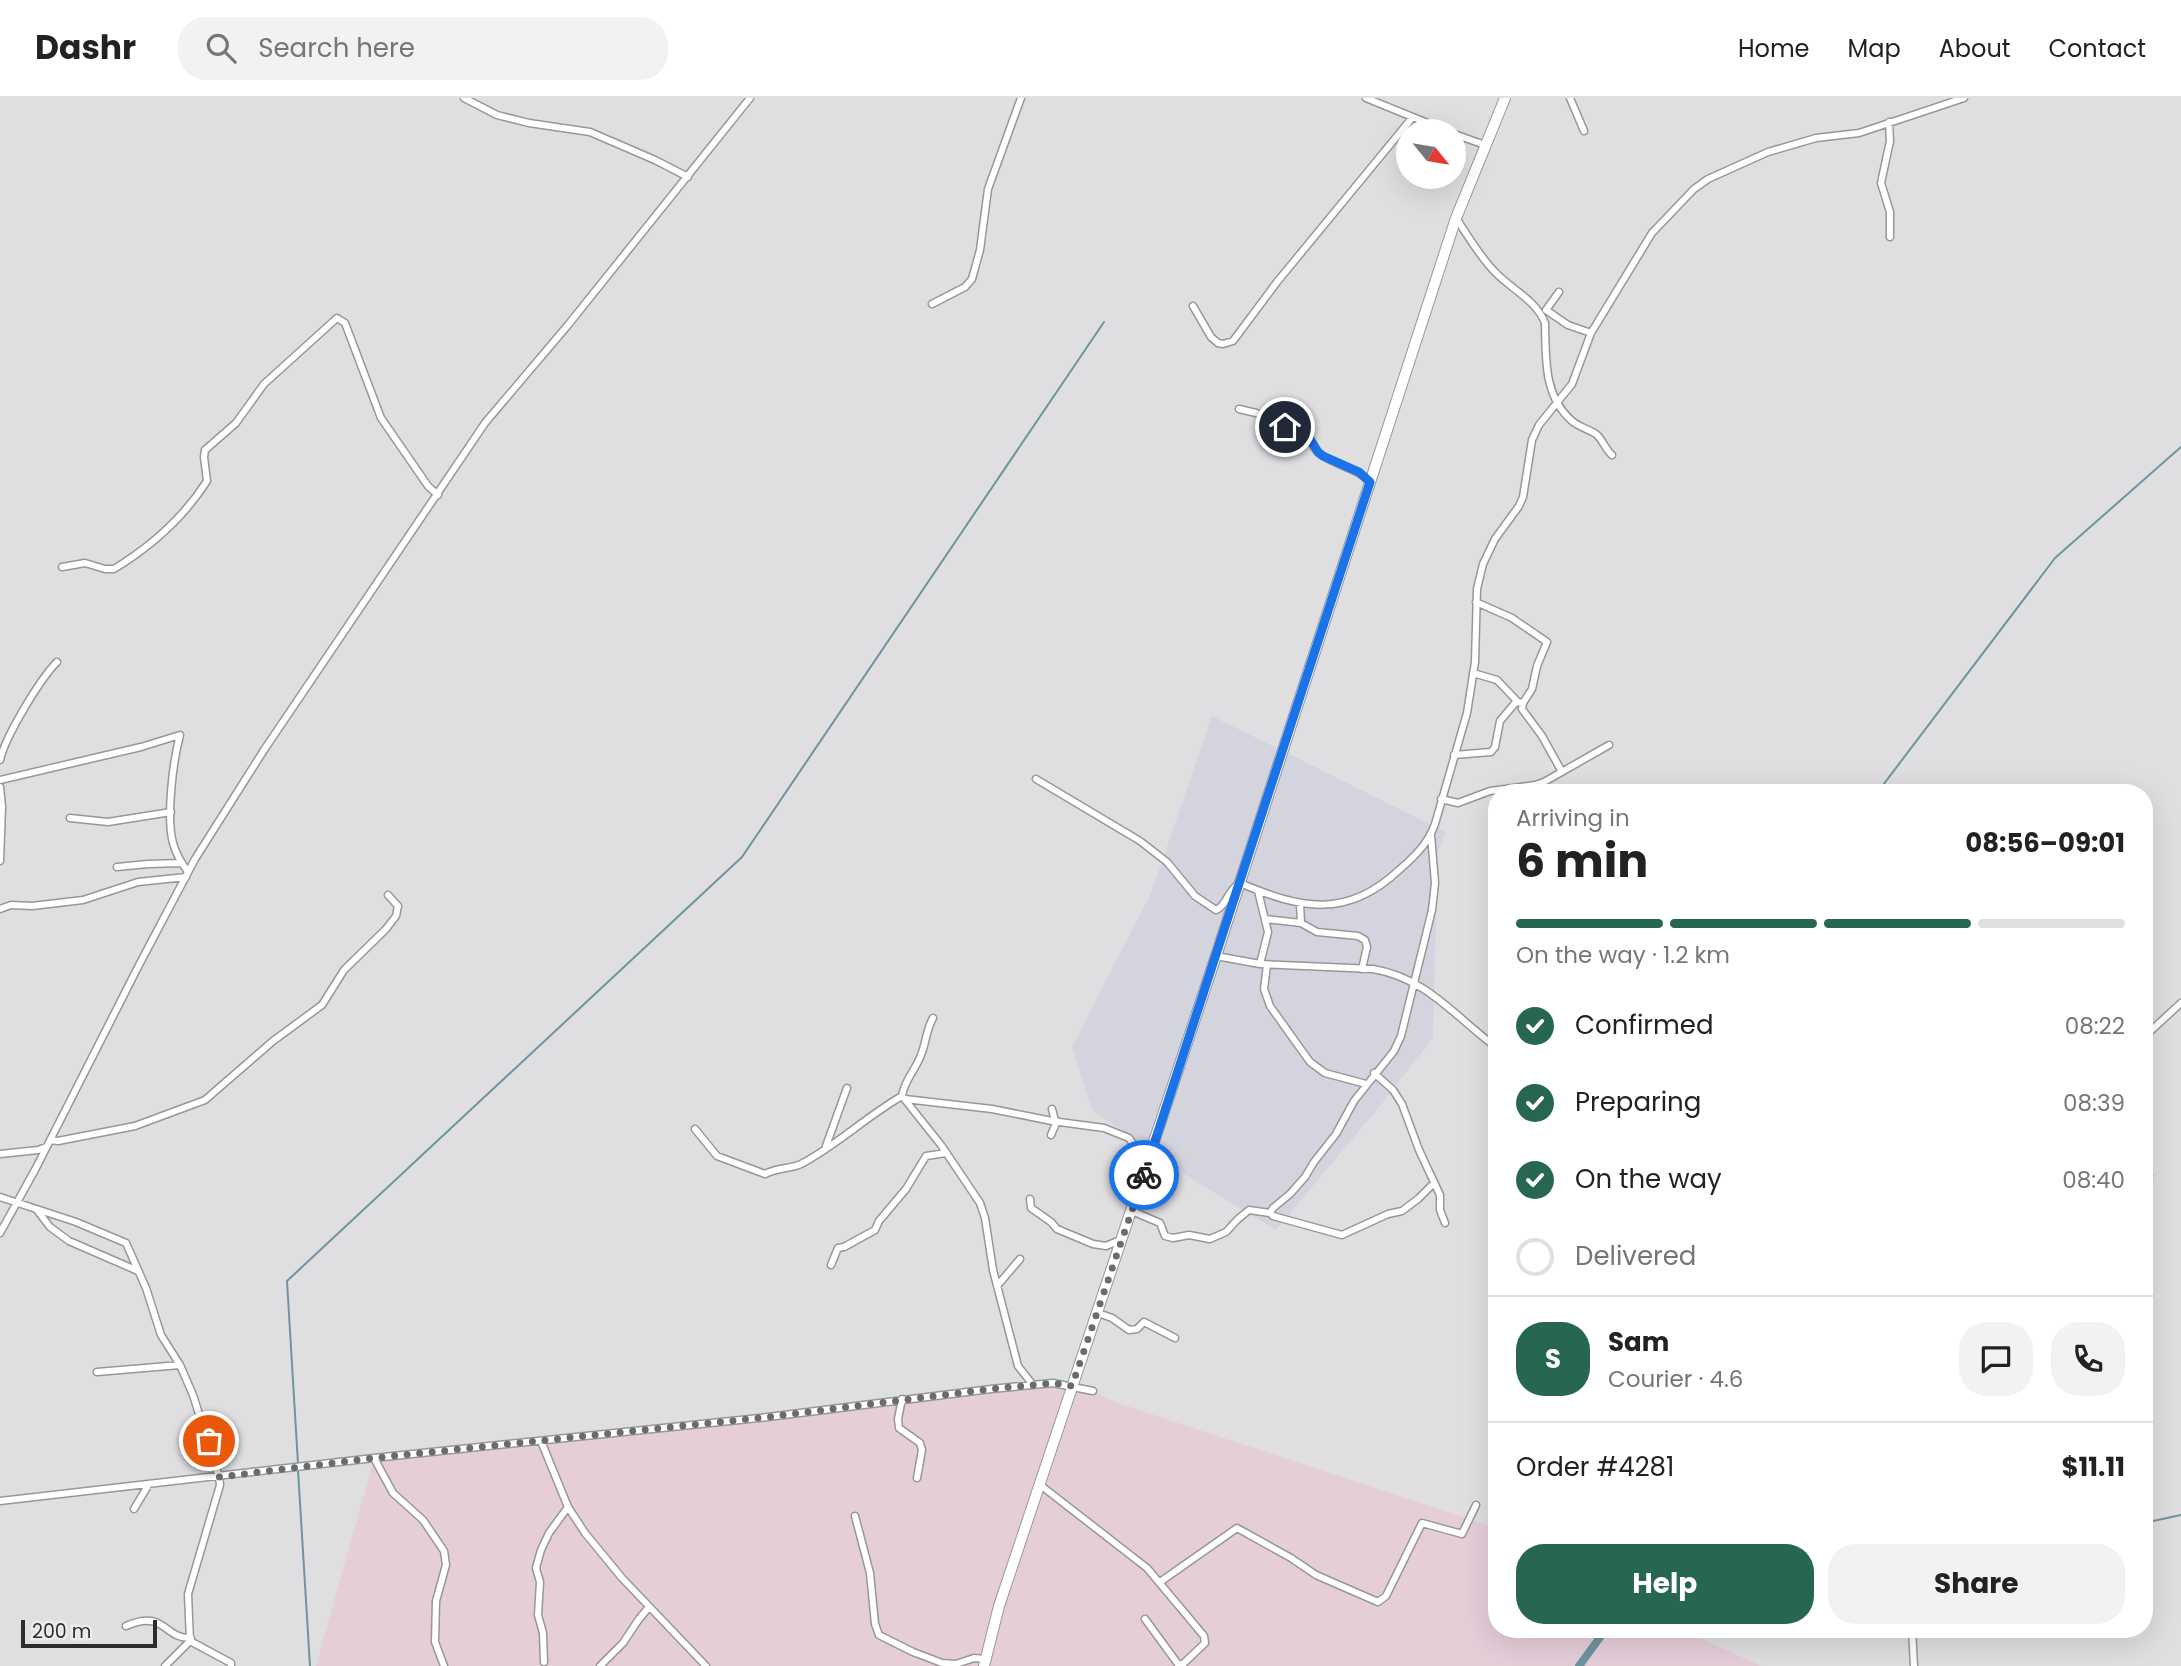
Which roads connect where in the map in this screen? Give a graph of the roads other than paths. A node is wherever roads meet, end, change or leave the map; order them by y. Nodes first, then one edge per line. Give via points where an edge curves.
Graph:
1 (464, 98) edge
2 (750, 98) edge
3 (1021, 98) edge
4 (1366, 98) edge
5 (1505, 98) edge
6 (1570, 98) edge
7 (1964, 98) edge
8 (1412, 118) joint
9 (1889, 122) junction
10 (1584, 131) dead end
11 (1466, 138) edge
12 (1485, 145) junction
13 (688, 177) junction
14 (1456, 218) junction
15 (1890, 237) dead end
16 (1559, 292) dead end
17 (932, 304) dead end
18 (1193, 306) dead end
19 (1544, 312) junction
20 (1591, 333) junction
21 (1557, 400) junction
22 (1239, 409) dead end
23 (1612, 455) dead end
24 (1370, 482) junction
25 (438, 495) junction
26 (62, 567) dead end
27 (1476, 602) junction
28 (57, 662) dead end
29 (1473, 673) junction
30 (1521, 702) junction
31 (1609, 745) dead end
32 (1454, 755) junction
33 (0, 760) edge
34 (1562, 772) junction
35 (1036, 779) dead end
36 (0, 780) edge
37 (1537, 784) edge
38 (0, 787) edge
39 (1488, 792) edge
40 (1441, 800) junction
41 (171, 812) junction
42 (71, 818) dead end
43 (1431, 835) junction
44 (0, 861) edge
45 (182, 863) junction
46 (117, 867) dead end
47 (187, 875) junction
48 (1240, 883) junction
49 (1258, 891) junction
50 (388, 895) dead end
51 (1300, 904) junction
52 (0, 909) edge
53 (1266, 919) junction
54 (1301, 923) junction
55 (1216, 956) junction
56 (1263, 964) junction
57 (1362, 968) junction
58 (1416, 983) junction
59 (2181, 1003) edge
60 (933, 1018) dead end
61 (2153, 1029) edge
62 (1488, 1040) edge
63 (1374, 1073) junction
64 (1366, 1084) junction
65 (847, 1088) dead end
66 (904, 1097) junction
67 (1052, 1109) dead end
68 (1056, 1121) junction
69 (695, 1129) dead end
70 (1051, 1135) dead end
71 (50, 1139) junction
72 (46, 1147) junction
73 (826, 1148) junction
74 (947, 1153) junction
75 (0, 1154) edge
76 (1147, 1164) junction
77 (1434, 1183) junction
78 (0, 1197) edge
79 (1030, 1199) dead end
80 (16, 1201) junction
81 (36, 1208) junction
82 (1132, 1211) junction
83 (1270, 1213) junction
84 (1445, 1223) dead end
85 (0, 1233) edge
86 (1122, 1240) junction
87 (1020, 1259) dead end
88 (831, 1265) dead end
89 (138, 1271) junction
90 (997, 1286) junction
91 (1098, 1313) junction
92 (1175, 1338) dead end
93 (180, 1365) junction
94 (97, 1372) dead end
95 (1033, 1385) junction
96 (1072, 1386) junction
97 (1093, 1391) dead end
98 (902, 1399) junction
99 (541, 1441) junction
100 (374, 1458) junction
101 (219, 1477) junction
102 (917, 1478) dead end
103 (149, 1484) junction
104 (1039, 1484) junction
105 (0, 1500) edge
106 (1476, 1505) dead end
107 (568, 1507) junction
108 (134, 1508) dead end
109 (855, 1516) dead end
110 (1160, 1582) junction
111 (649, 1607) junction
112 (1145, 1619) dead end
113 (126, 1626) dead end
114 (1912, 1638) edge
115 (190, 1640) junction
116 (174, 1658) junction
117 (544, 1662) dead end
118 (985, 1663) edge
119 (164, 1666) edge
120 (171, 1666) edge
121 (231, 1666) edge
122 (444, 1666) edge
123 (600, 1666) edge
124 (706, 1666) edge
125 (1914, 1666) edge

1 - 13 street via 506,117 590,132
2 - 13 street
3 - 17 street via 988,189 972,279
4 - 8 street
5 - 12 highway
6 - 10 street
7 - 9 street
8 - 18 street via 1233,341 1223,344 1214,340
9 - 15 street via 1891,141 1881,183
9 - 20 street via 1859,134 1816,138 1768,152 1708,178 1652,233
11 - 12 street
12 - 14 highway
13 - 25 street via 492,414
14 - 19 street via 1494,272
14 - 24 highway
16 - 19 street
19 - 20 street
19 - 21 street via 1548,380
20 - 21 street via 1572,384
21 - 23 street via 1569,418 1596,435
21 - 27 street via 1532,440 1523,497 1489,549 1478,578
22 - 24 street via 1306,437 1319,454
24 - 48 highway
25 - 26 street via 384,423 345,323 337,318 264,384 236,423 205,450 206,483 170,527 114,569 85,563
25 - 47 street via 264,750
27 - 29 street
27 - 30 street via 1512,618 1547,642 1532,689
28 - 33 street via 8,737
29 - 30 street via 1497,680
29 - 32 street
30 - 32 street via 1500,721 1491,752
30 - 34 street
31 - 34 street
32 - 40 street
34 - 37 street
35 - 48 street via 1140,841 1167,862 1195,896 1216,910
36 - 41 street via 180,735 173,760
38 - 44 street
39 - 40 street via 1458,803
40 - 43 street
41 - 42 street via 108,822
41 - 45 street via 172,838
43 - 51 street via 1394,875 1356,900
43 - 58 street via 1434,893
45 - 46 street
45 - 47 street
47 - 52 street via 138,883 83,900
47 - 71 street
48 - 49 street
48 - 55 highway
49 - 51 street
49 - 53 street
50 - 71 street via 398,906 396,916 344,970 322,1004 205,1100 135,1126
51 - 54 street
53 - 54 street
53 - 56 street
54 - 57 street via 1317,932 1365,940
55 - 56 street
55 - 76 highway
56 - 57 street
56 - 64 street via 1265,994 1310,1062 1325,1073
57 - 58 street
58 - 62 street
58 - 63 street via 1394,1051
59 - 61 street
60 - 66 street via 922,1054 903,1089
63 - 64 street
63 - 77 street via 1399,1097
64 - 83 street via 1305,1177
65 - 73 street
66 - 68 street
66 - 73 street via 880,1108
66 - 74 street
67 - 68 street
68 - 70 street
68 - 76 street via 1104,1128 1129,1138
69 - 73 street via 717,1156 765,1174 799,1166
71 - 72 street
72 - 75 street
72 - 80 street
74 - 88 street via 926,1156 875,1230 838,1248
74 - 90 street via 980,1203
76 - 82 highway
77 - 83 street via 1402,1211 1342,1235
77 - 84 street
78 - 80 street
79 - 86 street via 1031,1208 1057,1229 1093,1244 1106,1246
80 - 81 street
80 - 85 street
81 - 89 street via 50,1227 69,1241
81 - 89 street via 126,1243
82 - 83 street via 1160,1223 1168,1237 1210,1239 1226,1232 1249,1210
82 - 86 highway
86 - 91 highway
87 - 90 street
89 - 93 street via 161,1335
90 - 95 street via 1018,1366
91 - 92 street via 1129,1330 1144,1322
91 - 96 highway
93 - 94 street
93 - 101 street
95 - 96 street
95 - 98 street
96 - 97 street
96 - 104 highway
98 - 99 street
98 - 102 street via 899,1428 918,1441 922,1450
99 - 100 street
99 - 107 street
100 - 101 street
100 - 122 street via 393,1493 423,1520 444,1552 435,1642
101 - 103 street
101 - 115 street via 188,1594
103 - 105 street
103 - 108 street
104 - 110 street via 1133,1555
104 - 118 highway
106 - 110 street via 1462,1534 1422,1523 1386,1596 1378,1602 1316,1575 1237,1528
107 - 111 street
107 - 117 street via 549,1533 536,1569
109 - 118 street via 879,1634 942,1663 974,1658
110 - 112 street via 1205,1636 1205,1643 1178,1664
111 - 123 street
111 - 124 street
113 - 115 street via 141,1620 156,1622
114 - 125 street
115 - 116 street
115 - 121 street
116 - 119 street
116 - 120 street

